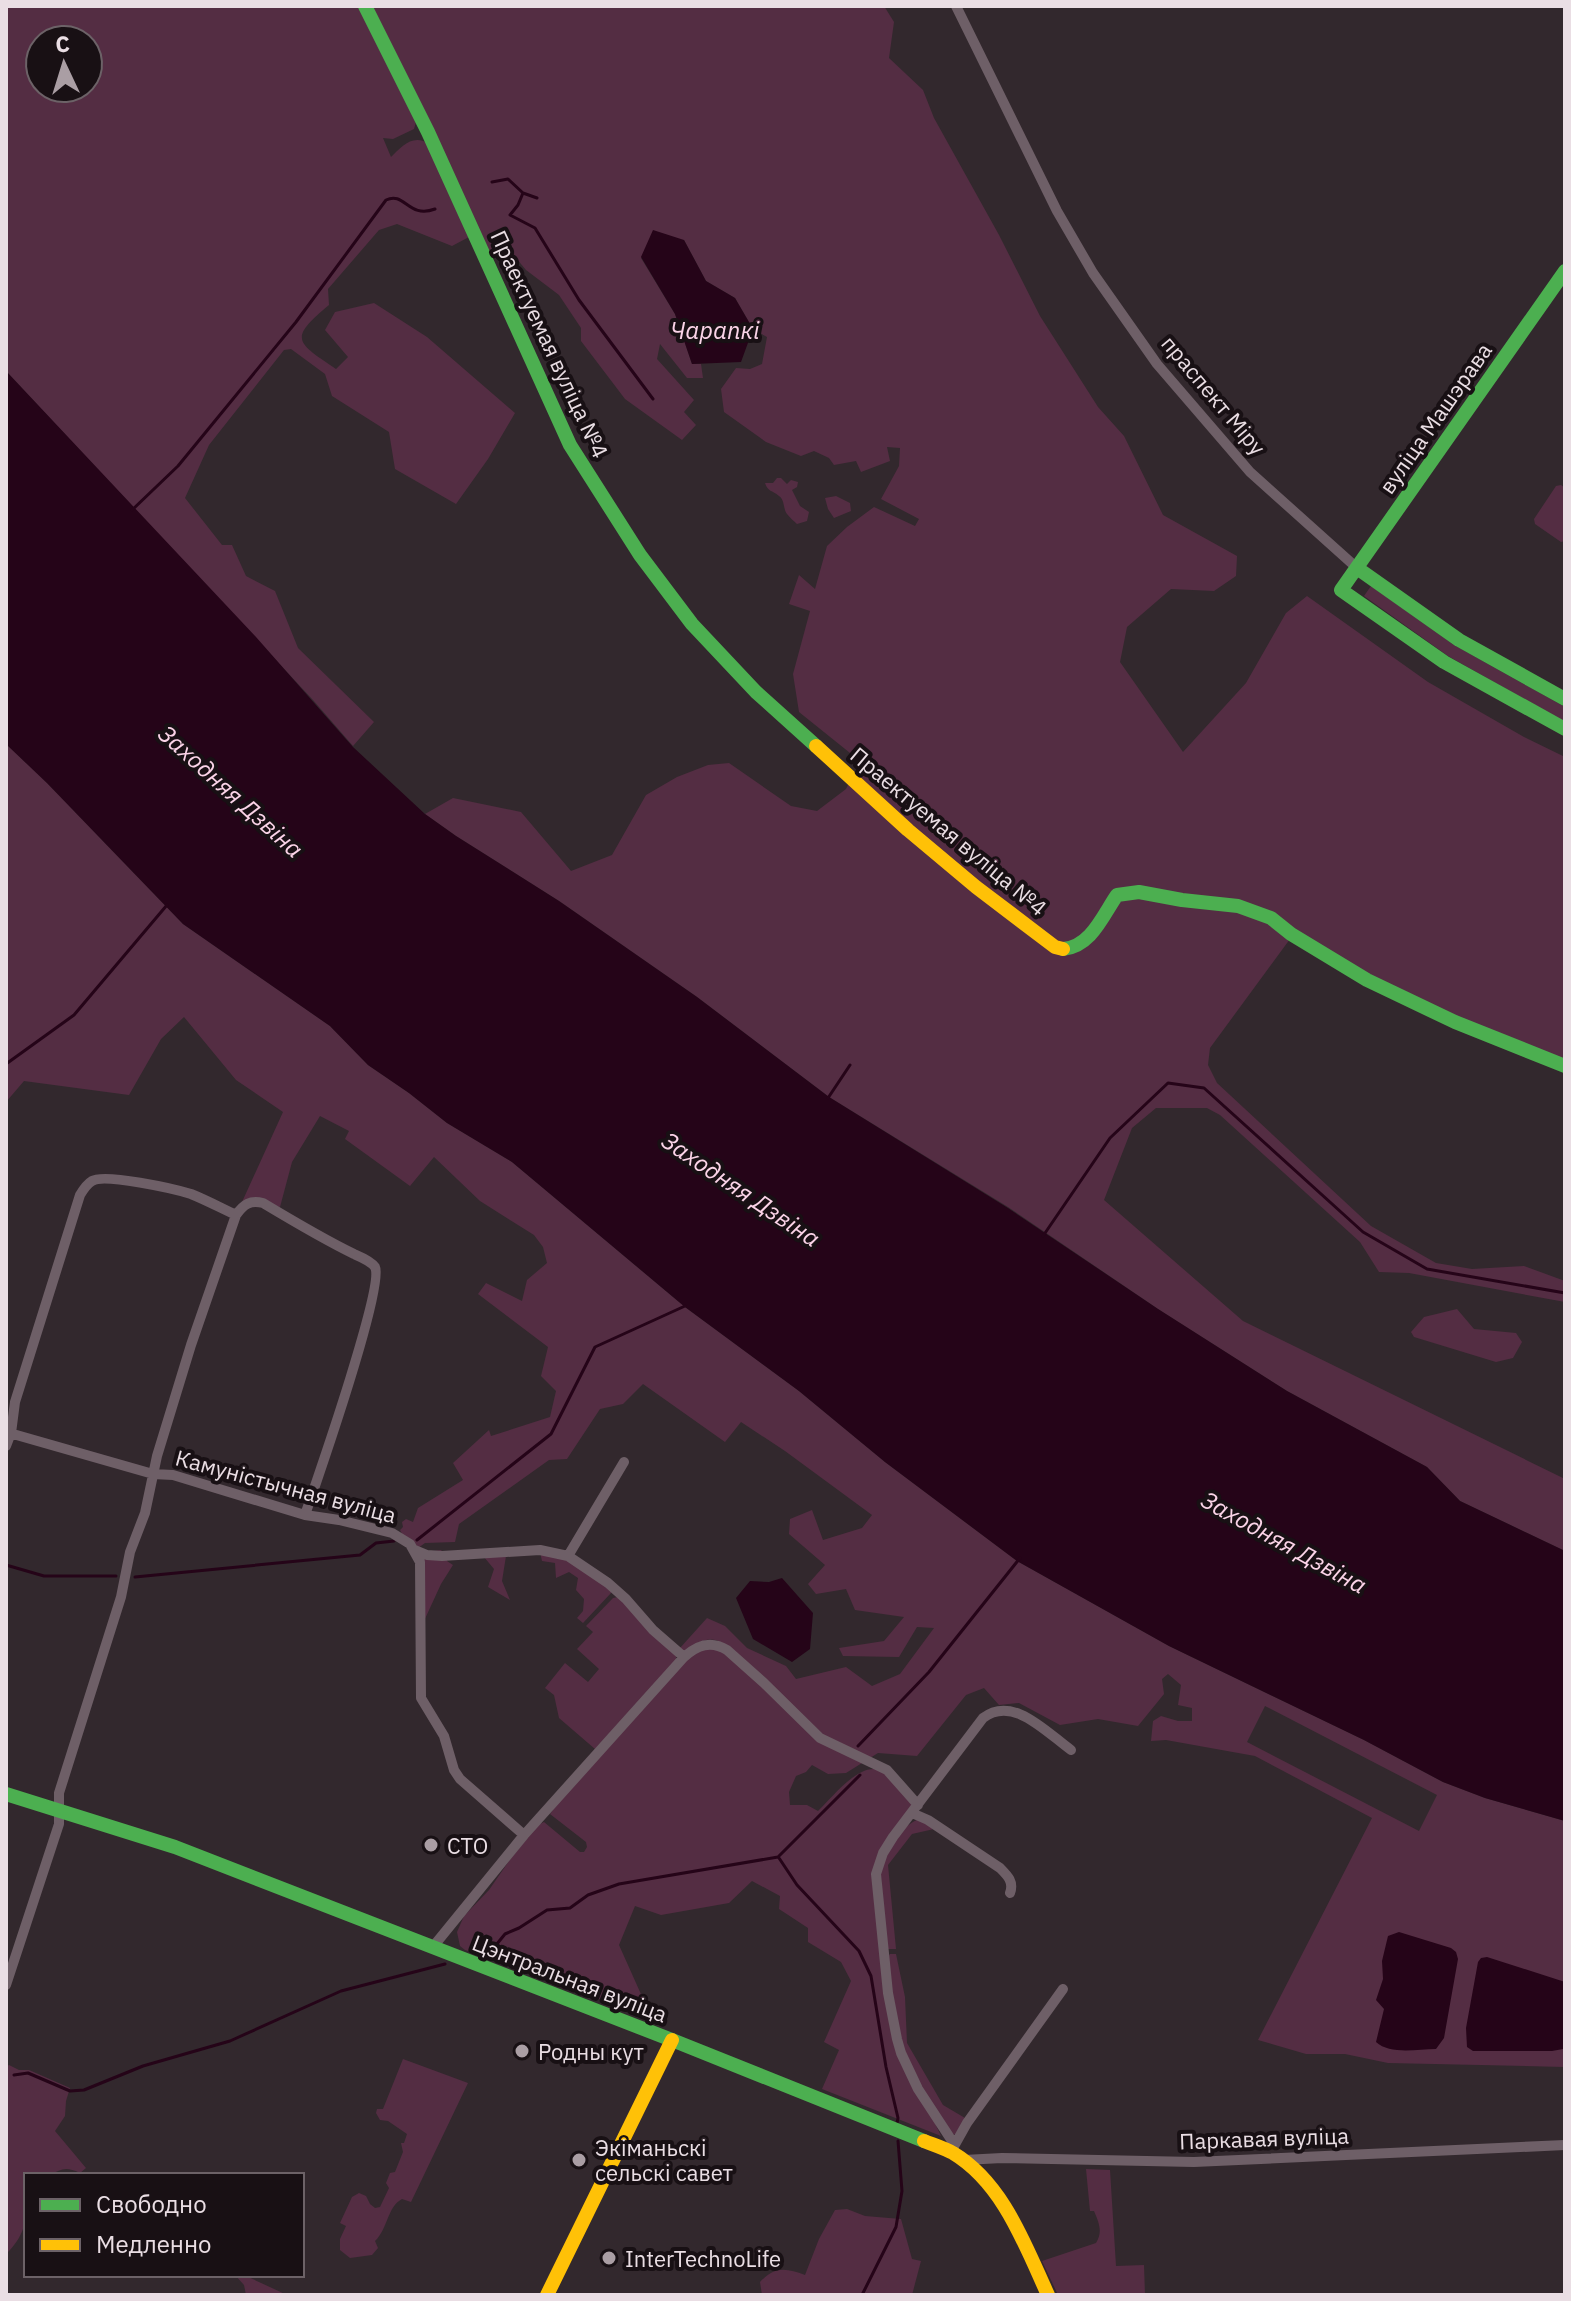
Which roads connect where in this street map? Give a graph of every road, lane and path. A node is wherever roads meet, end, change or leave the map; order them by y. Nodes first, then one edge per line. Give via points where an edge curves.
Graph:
1 (365, 6) edge
2 (956, 6) edge
3 (1565, 271) edge
4 (1357, 568) junction
5 (1565, 699) edge
6 (1565, 729) edge
7 (1565, 1066) edge
8 (236, 1215) junction
9 (8, 1433) edge
10 (6, 1446) edge
11 (624, 1462) dead end
12 (153, 1474) junction
13 (305, 1515) junction
14 (415, 1550) junction
15 (568, 1556) junction
16 (684, 1657) junction
17 (1071, 1750) dead end
18 (6, 1794) edge
19 (915, 1809) junction
20 (59, 1810) junction
21 (524, 1835) junction
22 (1010, 1893) dead end
23 (432, 1948) junction
24 (6, 1985) edge
25 (1063, 1989) dead end
26 (672, 2040) junction
27 (1565, 2145) edge
28 (956, 2152) junction
29 (547, 2295) edge
30 (1048, 2295) edge

1 - 7 street, Праектуемая вуліца №4 via 570,445 640,555 692,624 756,692 908,830 1055,947 1079,947 1117,895 1139,892 1238,906 1271,918 1367,980
2 - 4 street, праспект Міру via 1057,211 1157,364 1250,472
3 - 4 street, вуліца Машэрава
4 - 5 street, праспект Міру via 1459,640
4 - 6 street, вуліца Машэрава via 1341,590 1444,662
8 - 9 street via 190,1194 134,1182 100,1178 84,1188
8 - 12 street, Камуністычная вуліца
8 - 13 street via 249,1202 263,1203 371,1263 376,1271 354,1367
9 - 10 street
9 - 12 street, Камуністычная вуліца
11 - 15 street
12 - 13 street, Камуністычная вуліца via 173,1475
12 - 20 street, Камуністычная вуліца via 121,1597 59,1793
13 - 14 street, Камуністычная вуліца via 392,1533
14 - 15 street via 442,1556 540,1550
14 - 21 street, Камуністычная вуліца via 420,1562 421,1698 444,1736 460,1779
15 - 16 street via 608,1583
16 - 19 street via 703,1645 727,1650 810,1731 887,1770
16 - 21 street
17 - 19 street via 1017,1711 999,1709 983,1718
18 - 20 street, Цэнтральная вуліца
19 - 22 street via 1000,1868 1011,1882
19 - 28 street via 883,1853 876,1874 888,1993 901,2053
20 - 23 street, Цэнтральная вуліца via 175,1847
20 - 24 street, Камуністычная вуліца via 59,1824
21 - 23 street
23 - 26 street, Цэнтральная вуліца
25 - 28 street
26 - 28 street, Цэнтральная вуліца
26 - 29 street
27 - 28 street, Паркавая вуліца via 1194,2162 1002,2158
28 - 30 street, Цэнтральная вуліца via 1003,2207

